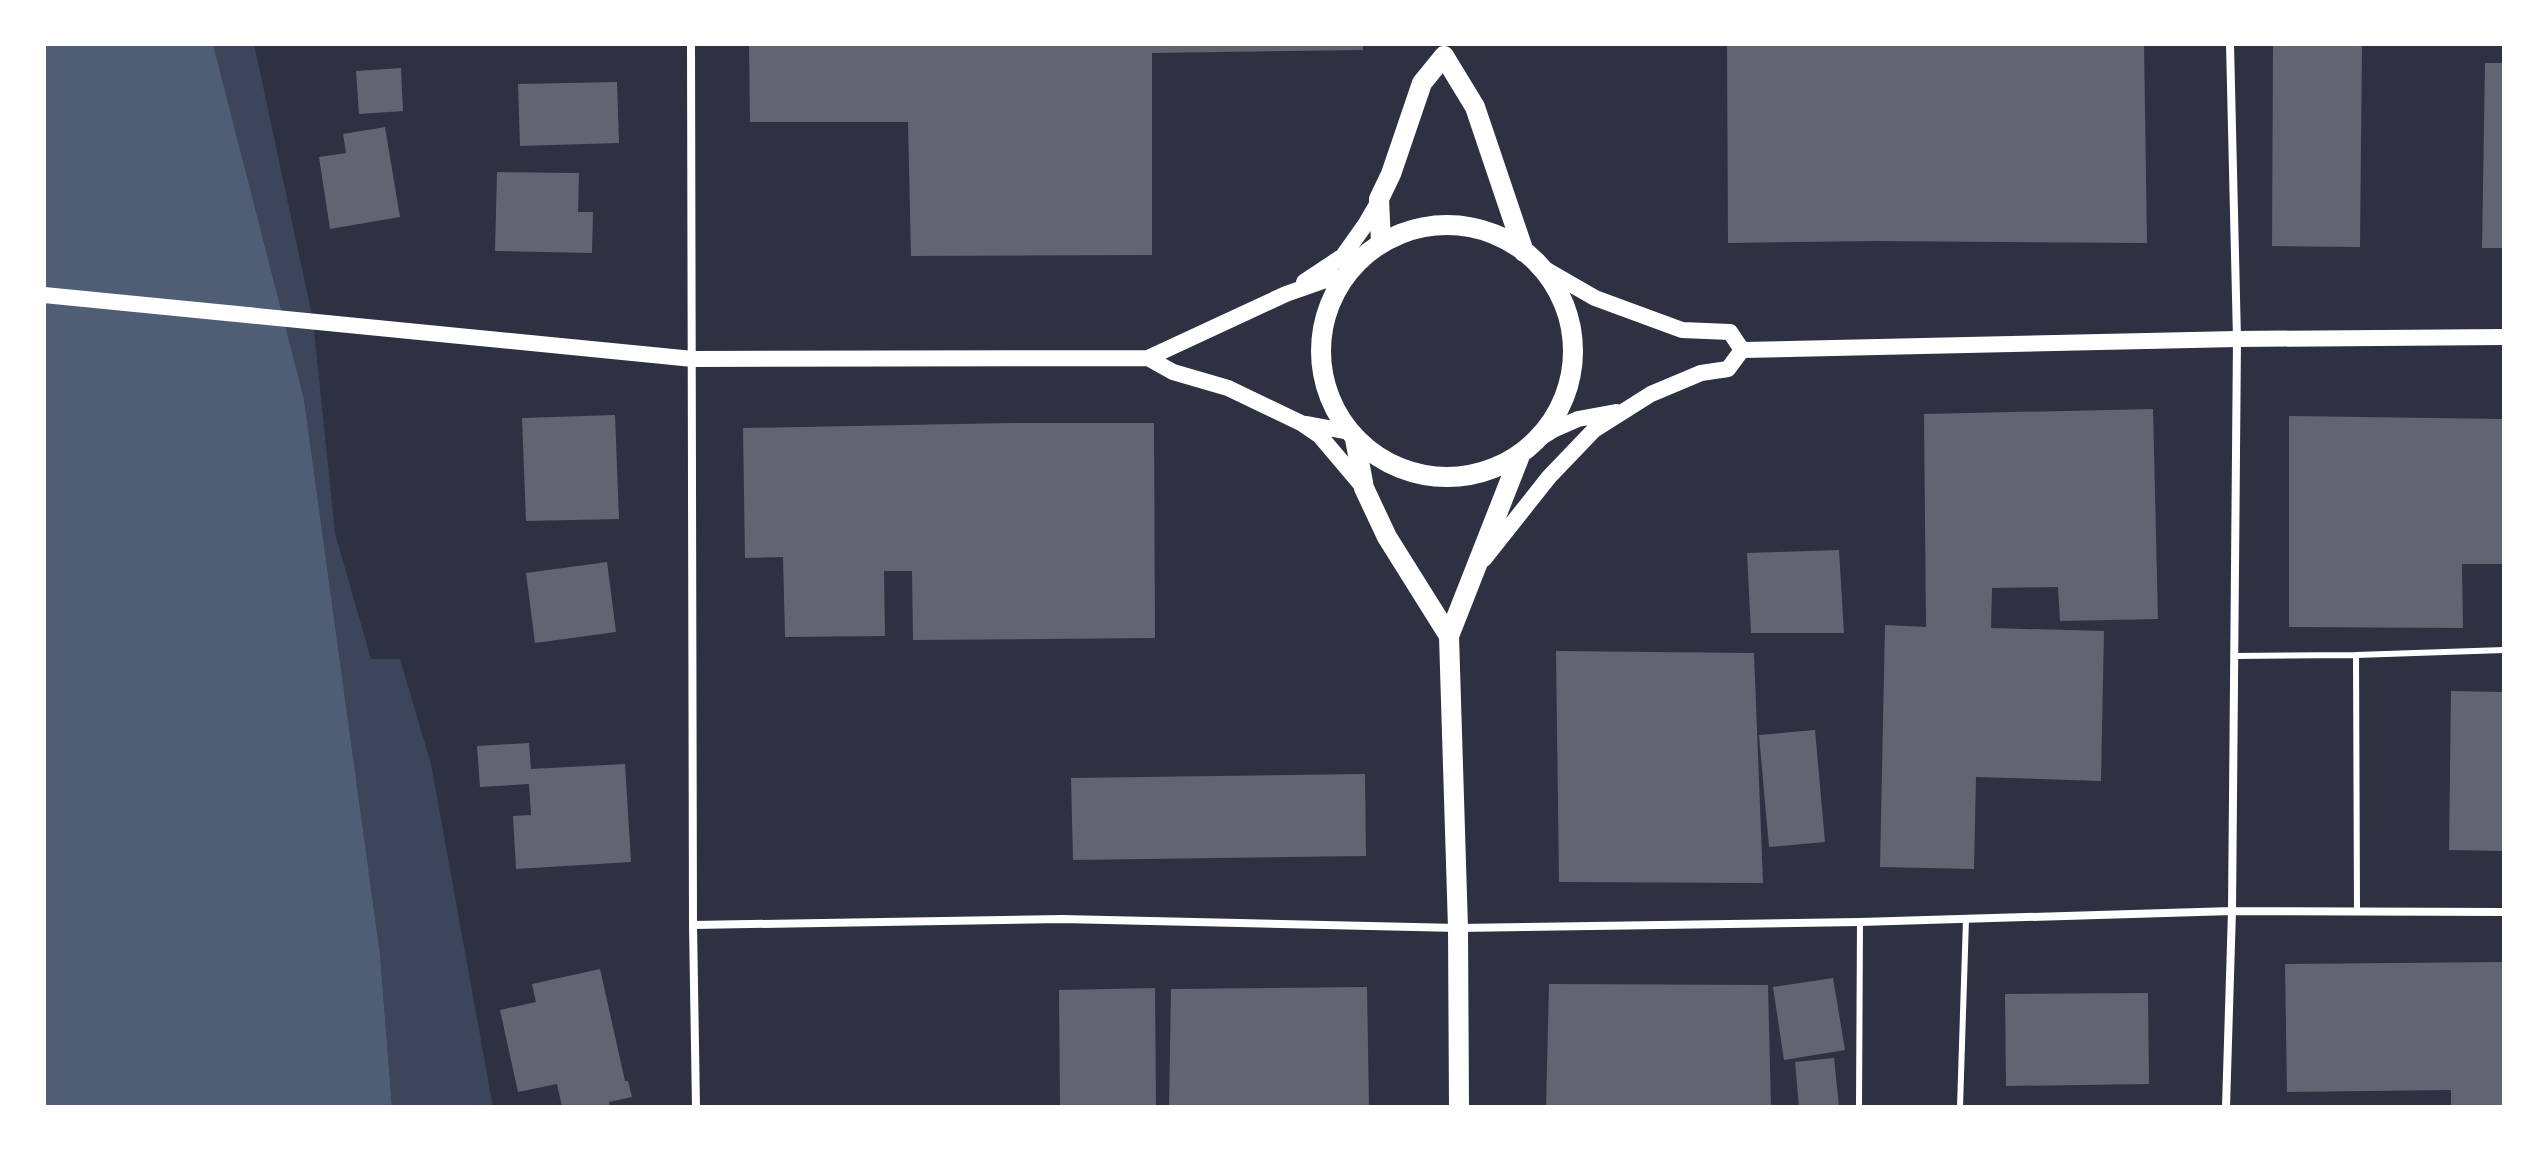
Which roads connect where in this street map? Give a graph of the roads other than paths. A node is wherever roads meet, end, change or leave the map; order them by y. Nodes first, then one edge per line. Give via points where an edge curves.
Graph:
1 (691, 44) edge
2 (2230, 44) edge
3 (1444, 50) edge
4 (1379, 199) junction
5 (1381, 243) junction
6 (1524, 252) junction
7 (1543, 268) junction
8 (1345, 276) junction
9 (1286, 294) junction
10 (44, 295) edge
11 (2504, 337) edge
12 (2237, 339) junction
13 (1742, 350) junction
14 (1148, 358) junction
15 (693, 359) junction
16 (1625, 410) junction
17 (1301, 423) junction
18 (1352, 435) junction
19 (1525, 451) junction
20 (1364, 488) junction
21 (1473, 572) junction
22 (1449, 636) junction
23 (2504, 650) edge
24 (2356, 655) junction
25 (2234, 656) junction
26 (2232, 911) junction
27 (2357, 911) junction
28 (2504, 912) edge
29 (1966, 919) junction
30 (1860, 922) junction
31 (693, 925) junction
32 (1458, 928) junction
33 (696, 1107) edge
34 (1459, 1107) edge
35 (1859, 1107) edge
36 (1960, 1107) edge
37 (2226, 1107) edge

1 - 15 street
2 - 12 street
3 - 4 main road via 1422,83
3 - 6 main road via 1475,107
4 - 5 main road
4 - 9 main road via 1343,256
5 - 6 main road via 1413,229 1449,225 1484,230
5 - 8 main road
6 - 7 main road
7 - 13 main road via 1595,298 1682,330 1730,332
7 - 19 main road via 1566,306 1574,349 1568,393
8 - 9 main road
8 - 18 main road via 1327,313 1320,355 1328,395
9 - 14 main road
10 - 15 main road
11 - 12 main road
12 - 13 main road
12 - 25 street
13 - 16 main road via 1728,369 1701,373
14 - 15 main road
14 - 17 main road
15 - 31 street
16 - 19 main road via 1578,419
16 - 21 main road via 1594,430 1549,477
17 - 18 main road
17 - 20 main road via 1320,436
18 - 19 main road via 1383,461 1416,475 1451,479 1486,473
18 - 20 main road
19 - 21 main road
20 - 22 main road via 1387,537
21 - 22 main road
22 - 32 main road
23 - 24 lane
24 - 25 lane
24 - 27 lane
25 - 26 street
26 - 27 street
26 - 29 street
26 - 37 street
27 - 28 street
29 - 30 street
29 - 36 lane
30 - 32 street
30 - 35 lane
31 - 32 street via 1062,919
31 - 33 street
32 - 34 main road

